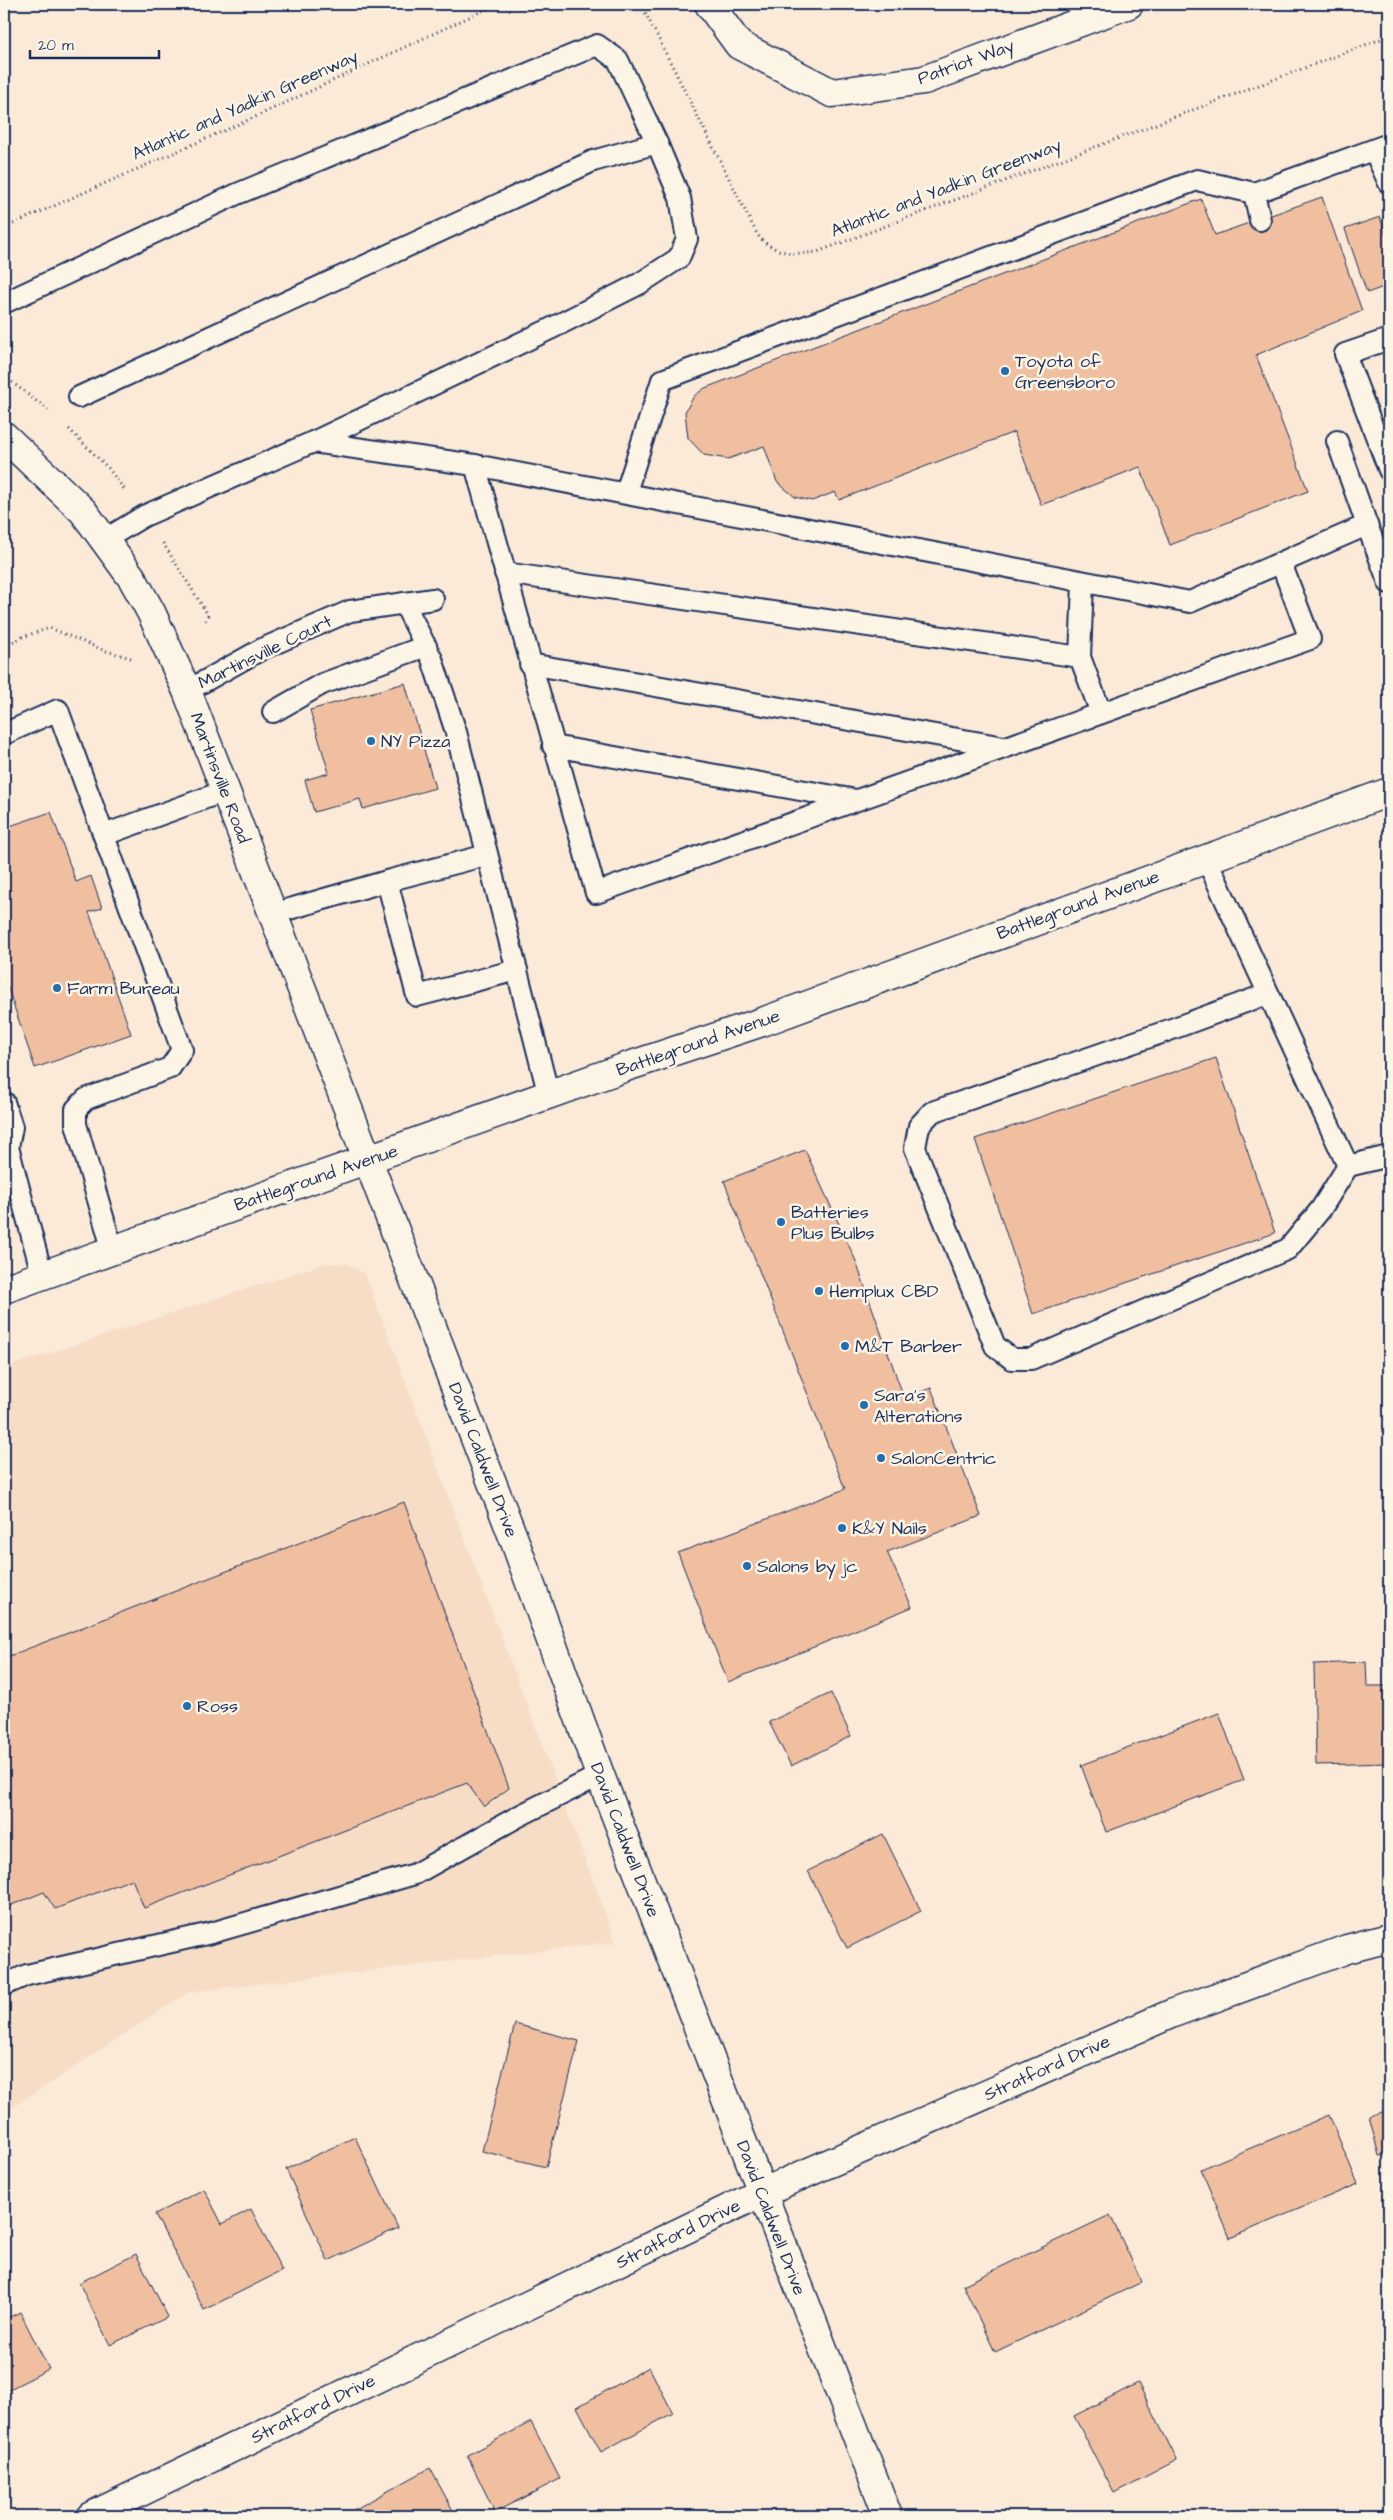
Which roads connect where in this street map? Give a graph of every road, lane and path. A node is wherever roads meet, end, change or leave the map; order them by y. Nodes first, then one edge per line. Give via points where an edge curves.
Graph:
1 (497, 4) edge
2 (641, 4) edge
3 (709, 4) edge
4 (1129, 4) edge
5 (1389, 36) edge
6 (657, 143) junction
7 (1382, 147) edge
8 (1389, 183) edge
9 (1254, 193) junction
10 (1260, 220) dead end
11 (4, 228) edge
12 (4, 303) edge
13 (1389, 339) edge
14 (79, 397) dead end
15 (4, 436) edge
16 (1338, 441) dead end
17 (313, 442) junction
18 (1385, 444) edge
19 (475, 465) junction
20 (1389, 470) edge
21 (626, 492) junction
22 (1367, 525) junction
23 (104, 540) junction
24 (1281, 563) junction
25 (505, 574) junction
26 (1083, 583) junction
27 (1389, 584) edge
28 (432, 598) dead end
29 (404, 603) junction
30 (4, 646) edge
31 (426, 646) junction
32 (135, 657) dead end
33 (1080, 657) junction
34 (530, 664) junction
35 (187, 691) junction
36 (273, 712) dead end
37 (1101, 713) junction
38 (4, 734) edge
39 (553, 746) junction
40 (1005, 747) junction
41 (225, 791) junction
42 (1389, 792) edge
43 (857, 800) junction
44 (104, 836) junction
45 (487, 855) junction
46 (1206, 858) junction
47 (387, 881) junction
48 (272, 914) junction
49 (517, 970) junction
50 (1267, 994) junction
51 (548, 1096) junction
52 (4, 1102) edge
53 (1389, 1156) edge
54 (367, 1161) junction
55 (1348, 1166) junction
56 (112, 1248) junction
57 (42, 1274) junction
58 (4, 1289) edge
59 (600, 1775) junction
60 (1389, 1938) edge
61 (4, 1985) edge
62 (761, 2193) junction
63 (90, 2516) edge
64 (888, 2516) edge

1 - 11 path, Atlantic and Yadkin Greenway via 255,117
2 - 5 path, Atlantic and Yadkin Greenway via 757,234 764,244 790,253 817,252
3 - 4 street, Patriot Way via 739,45 832,93 924,80
6 - 12 lane via 618,60 597,45 237,194
6 - 14 lane via 593,161
6 - 17 lane via 680,198 687,239 679,258 639,284 550,330
7 - 8 lane
7 - 9 lane
9 - 10 lane
9 - 21 lane via 1197,180 662,380
13 - 18 lane via 1346,354
15 - 23 street, Martinsville Road via 83,511
16 - 22 lane
17 - 19 lane
17 - 23 lane via 144,516
18 - 20 lane
19 - 21 lane
19 - 25 lane
21 - 26 lane
22 - 24 lane
22 - 27 lane
23 - 35 street, Martinsville Road via 132,578 151,612
24 - 26 lane via 1190,602
24 - 37 lane via 1310,639
25 - 33 lane
25 - 34 lane
26 - 33 lane
28 - 29 lane, Martinsville Court
29 - 31 lane
29 - 35 lane, Martinsville Court via 350,611 262,649
30 - 32 path via 50,628 103,650 127,658
31 - 36 lane via 322,684
31 - 45 lane via 456,732
33 - 37 lane
34 - 39 lane
34 - 40 lane
35 - 41 street, Martinsville Road
37 - 40 lane
38 - 44 lane via 58,710
39 - 43 lane
39 - 43 lane via 596,893
40 - 43 lane
41 - 44 lane
41 - 48 street, Martinsville Road
42 - 46 street, Battleground Avenue
44 - 56 lane via 182,1050 170,1068 86,1098 76,1109 76,1124
45 - 47 lane
45 - 49 lane
46 - 50 lane
46 - 51 street, Battleground Avenue via 762,1022
47 - 48 lane
47 - 49 lane via 417,996
48 - 54 street, Martinsville Road
49 - 51 lane
50 - 55 lane
50 - 55 lane via 932,1112 919,1126 915,1148 996,1346 1012,1359 1031,1359 1288,1249 1321,1209
51 - 54 street, Battleground Avenue
52 - 57 lane via 12,1127 8,1147
53 - 55 lane
54 - 56 street, Battleground Avenue
54 - 59 street, David Caldwell Drive via 515,1542
56 - 57 street, Battleground Avenue
57 - 58 street, Battleground Avenue
59 - 61 lane via 415,1874 211,1933 27,1975
59 - 62 street, David Caldwell Drive
60 - 62 street, Stratford Drive via 1347,1949 1173,2013
62 - 63 street, Stratford Drive
62 - 64 street, David Caldwell Drive

